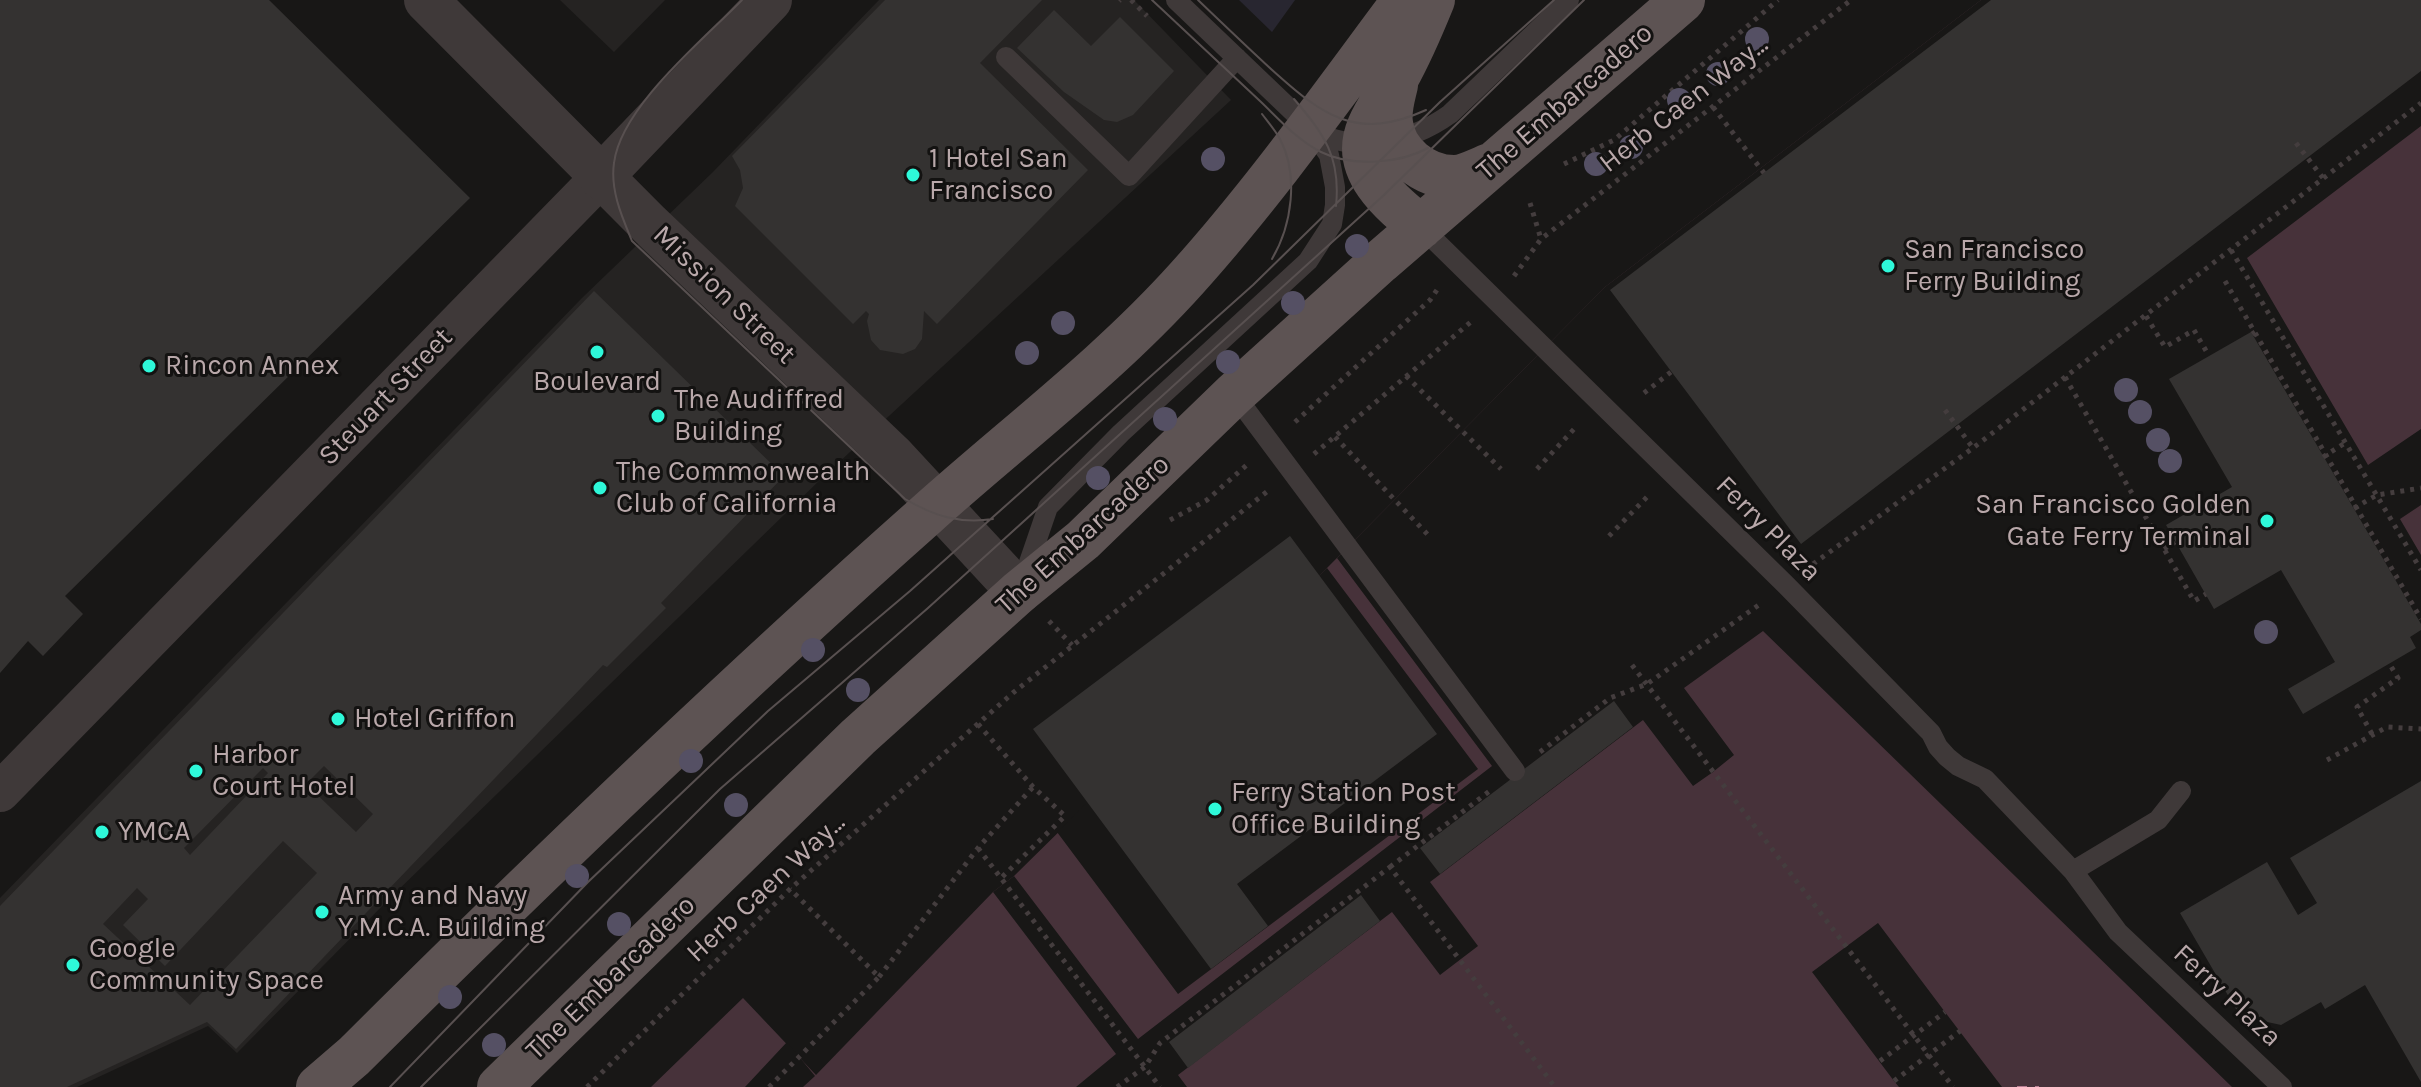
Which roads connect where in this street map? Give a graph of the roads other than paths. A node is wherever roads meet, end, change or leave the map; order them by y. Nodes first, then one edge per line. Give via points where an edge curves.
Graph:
1 (426, 0) edge
2 (770, 0) edge
3 (1176, 0) edge
4 (1404, 0) edge
5 (1433, 0) edge
6 (1569, 0) edge
7 (1683, 0) edge
8 (1006, 57) dead end
9 (1237, 58) junction
10 (1310, 128) junction
11 (1380, 141) junction
12 (1493, 164) junction
13 (601, 177) junction
14 (1421, 227) junction
15 (1234, 394) junction
16 (938, 504) junction
17 (1031, 603) junction
18 (1515, 771) dead end
19 (2181, 791) dead end
20 (0, 792) edge
21 (2073, 871) junction
22 (318, 1087) edge
23 (499, 1087) edge
24 (2282, 1087) edge

1 - 13 street, Mission Street
2 - 13 street, Steuart Street
3 - 9 lane
4 - 10 main road
5 - 11 main road via 1370,124
6 - 11 lane via 1450,114 1432,127
7 - 12 main road, The Embarcadero
8 - 9 lane via 1129,176
9 - 10 lane
10 - 11 lane via 1324,137
10 - 16 main road via 1185,281 1109,358
10 - 17 lane via 1329,155 1335,187 1326,236 1308,261 1048,507
11 - 12 main road via 1434,174 1456,177
11 - 14 main road via 1366,161 1375,184
12 - 14 main road, The Embarcadero
13 - 16 street, Mission Street
13 - 20 street, Steuart Street
14 - 15 main road, The Embarcadero
14 - 21 lane, Ferry Plaza via 1786,585 1931,733 1947,757 1985,779
15 - 17 main road, The Embarcadero via 1083,540
15 - 18 lane
16 - 17 street, Mission Street
16 - 22 main road via 738,684
17 - 23 main road, The Embarcadero via 858,737
19 - 21 lane via 2158,820
21 - 24 lane, Ferry Plaza via 2118,932

